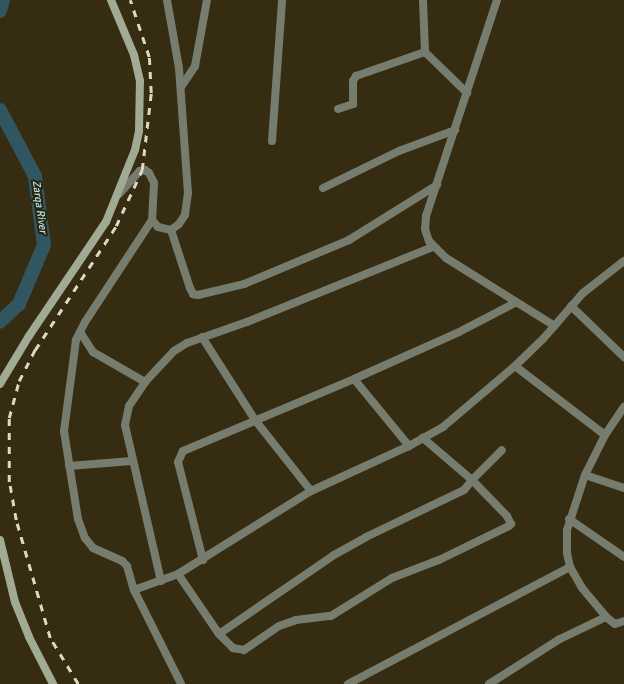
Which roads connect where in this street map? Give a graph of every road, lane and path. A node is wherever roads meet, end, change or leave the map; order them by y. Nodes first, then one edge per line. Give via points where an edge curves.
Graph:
1 (111, 0) edge
2 (167, 0) edge
3 (207, 0) edge
4 (282, 0) edge
5 (423, 0) edge
6 (497, 0) edge
7 (425, 52) junction
8 (181, 87) junction
9 (467, 93) junction
10 (338, 109) dead end
11 (455, 130) junction
12 (272, 141) dead end
13 (437, 185) junction
14 (322, 188) dead end
15 (119, 194) junction
16 (152, 220) junction
17 (171, 230) junction
18 (433, 247) junction
19 (624, 261) edge
20 (515, 303) junction
21 (571, 306) junction
22 (555, 326) junction
23 (80, 332) junction
24 (202, 337) junction
25 (624, 357) edge
26 (515, 366) junction
27 (354, 379) junction
28 (145, 382) junction
29 (0, 384) edge
30 (624, 407) edge
31 (255, 420) junction
32 (605, 435) junction
33 (423, 438) junction
34 (409, 446) junction
35 (502, 450) dead end
36 (132, 461) junction
37 (69, 466) junction
38 (585, 476) junction
39 (472, 480) junction
40 (624, 488) edge
41 (311, 491) junction
42 (569, 519) junction
43 (0, 540) edge
44 (624, 557) edge
45 (203, 560) junction
46 (570, 567) junction
47 (178, 574) junction
48 (161, 581) junction
49 (134, 590) junction
50 (606, 617) junction
51 (624, 621) edge
52 (219, 634) junction
53 (53, 684) edge
54 (181, 684) edge
55 (348, 684) edge
56 (489, 684) edge

1 - 15 street via 134,55 141,89 137,141
2 - 8 street
3 - 8 street via 196,66
4 - 12 street
5 - 7 street
6 - 9 street
7 - 9 street
7 - 10 street via 356,76 353,81 353,104
8 - 17 street via 188,193 183,220
9 - 11 street
11 - 13 street
11 - 14 street via 399,151
13 - 17 street via 349,240 240,285 201,295 193,294 190,288
13 - 18 street via 425,223 427,236
15 - 16 street via 140,171 145,170 154,183
15 - 29 street via 100,232 29,336
16 - 17 street via 158,227
16 - 23 street
18 - 20 street
18 - 24 street via 247,322
19 - 21 street via 593,283
20 - 22 street
20 - 27 street via 459,332
21 - 22 street
21 - 25 street
22 - 26 street
23 - 28 street via 93,352
23 - 37 street via 73,350 64,417
24 - 28 street via 174,351
24 - 31 street
26 - 32 street
26 - 33 street via 458,415
27 - 31 street
27 - 34 street
28 - 36 street via 126,412 125,425
30 - 32 street
31 - 41 street
31 - 45 street via 180,454 179,467
32 - 38 street
33 - 34 street
33 - 39 street
34 - 41 street
35 - 39 street
36 - 37 street
36 - 48 street
37 - 49 street via 78,519 85,538 93,548 125,563
38 - 40 street
38 - 42 street
39 - 52 street via 454,497 366,537 334,555
39 - 52 street via 507,516 511,524 509,526 439,560 399,575 331,616 296,620 278,626 244,650 233,648
41 - 45 street
42 - 44 street
42 - 46 street via 566,540
43 - 53 street via 15,602 29,637
45 - 47 street
46 - 50 street via 582,588
46 - 55 street
47 - 48 street
47 - 52 street
48 - 49 street
49 - 54 street
50 - 51 street via 615,624
50 - 56 street via 560,639

